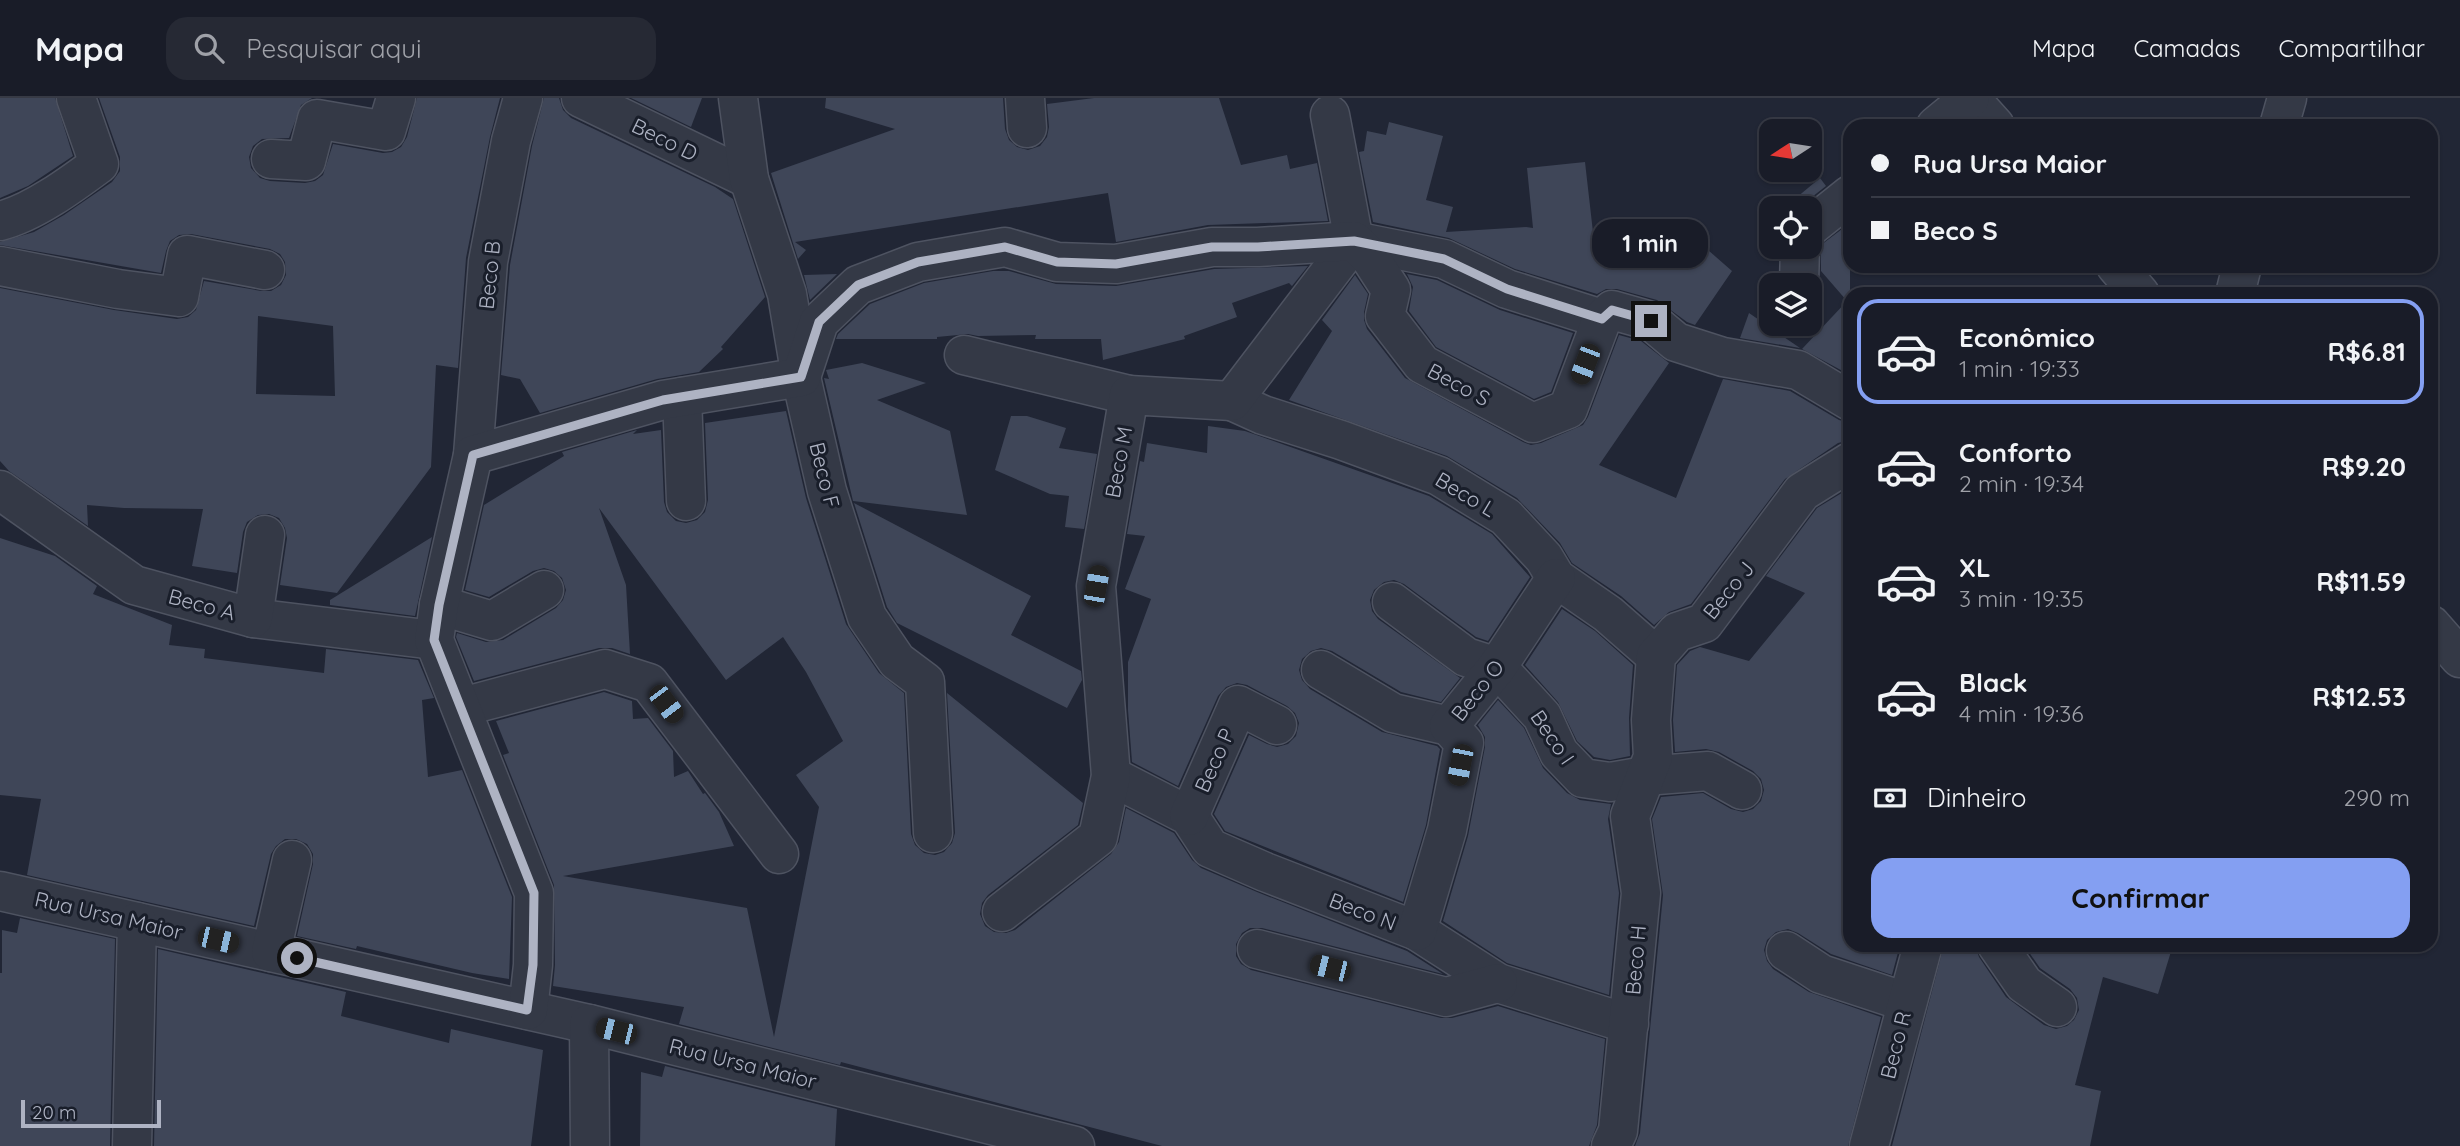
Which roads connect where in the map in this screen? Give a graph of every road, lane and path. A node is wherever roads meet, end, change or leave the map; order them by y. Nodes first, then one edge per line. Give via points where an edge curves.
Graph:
1 (76, 98) edge
2 (396, 98) edge
3 (523, 98) edge
4 (581, 98) edge
5 (738, 98) edge
6 (1970, 98) edge
7 (2287, 98) edge
8 (1331, 115) dead end
9 (1944, 119) edge
10 (1989, 119) edge
11 (2282, 119) edge
12 (271, 159) dead end
13 (749, 179) junction
14 (1843, 201) edge
15 (1822, 218) edge
16 (0, 221) edge
17 (1354, 241) junction
18 (0, 266) edge
19 (265, 270) dead end
20 (2122, 273) edge
21 (2134, 287) edge
22 (1602, 319) junction
23 (964, 355) dead end
24 (801, 377) junction
25 (1129, 395) junction
26 (682, 397) junction
27 (1843, 397) edge
28 (1232, 401) junction
29 (473, 455) junction
30 (1843, 466) edge
31 (0, 490) edge
32 (686, 501) dead end
33 (264, 535) dead end
34 (1556, 578) junction
35 (544, 590) dead end
36 (1392, 602) dead end
37 (253, 618) junction
38 (436, 623) junction
39 (2438, 633) edge
40 (1656, 656) junction
41 (2460, 658) edge
42 (1497, 667) junction
43 (1321, 670) dead end
44 (462, 707) junction
45 (1278, 725) dead end
46 (1448, 726) junction
47 (1111, 776) junction
48 (1645, 776) junction
49 (1742, 790) dead end
50 (1189, 816) junction
51 (933, 833) dead end
52 (779, 853) dead end
53 (292, 860) dead end
54 (0, 891) edge
55 (1002, 912) dead end
56 (137, 922) junction
57 (1417, 932) junction
58 (1257, 949) dead end
59 (1786, 951) dead end
60 (271, 952) junction
61 (1921, 952) edge
62 (2002, 952) edge
63 (1498, 983) junction
64 (1906, 1002) junction
65 (2057, 1007) dead end
66 (527, 1010) junction
67 (589, 1024) junction
68 (1629, 1024) junction
69 (132, 1146) edge
70 (590, 1146) edge
71 (1075, 1146) edge
72 (1611, 1146) edge
73 (1869, 1146) edge

1 - 16 street via 99,164 20,216
2 - 12 street via 386,131 317,119 306,161
3 - 29 street, Beco B via 488,262
4 - 13 street, Beco D
5 - 13 street, Beco F
6 - 9 street
6 - 10 street
7 - 11 street
8 - 17 street
13 - 24 street, Beco F via 789,303
14 - 15 street
17 - 22 street via 1444,259 1507,289
17 - 22 street, Beco S via 1391,290 1385,316 1422,364 1533,423 1568,410
17 - 24 street via 1212,247 1116,264 1057,262 1005,247 918,262 858,285 819,322
17 - 28 street
18 - 19 street via 179,297 187,255
20 - 21 street
22 - 27 street via 1612,310 1651,321 1676,342 1723,357 1798,370
23 - 25 street
24 - 26 street
24 - 51 street, Beco F via 827,491 867,617 897,661 925,682
25 - 28 street
25 - 47 street, Beco M via 1096,586
26 - 29 street
26 - 32 street
28 - 34 street, Beco L via 1439,475 1506,517
29 - 38 street, Beco B
30 - 40 street, Beco J via 1802,492 1704,623 1677,632
31 - 37 street, Beco A via 134,585
33 - 37 street
34 - 40 street, Beco L via 1608,614
34 - 42 street, Beco O
35 - 38 street, Beco A via 492,621
36 - 42 street, Beco I via 1466,657
37 - 38 street, Beco A
38 - 44 street
39 - 41 street
40 - 48 street via 1653,757
42 - 46 street, Beco O
42 - 48 street, Beco I via 1542,716 1559,753 1583,778 1610,782
43 - 46 street via 1392,713
44 - 52 street via 605,669 649,683
44 - 66 street via 534,893
45 - 50 street, Beco P via 1238,705
46 - 57 street, Beco O via 1464,743 1447,830
47 - 50 street, Beco N
47 - 55 street, Beco M via 1098,837
48 - 49 street, Beco I via 1708,771
48 - 68 street, Beco H via 1630,816 1641,893
50 - 57 street, Beco N via 1210,848
53 - 60 street
54 - 56 street, Rua Ursa Maior
56 - 60 street, Rua Ursa Maior
56 - 69 street
57 - 63 street, Beco N
58 - 63 street via 1446,997
59 - 64 street via 1821,974
60 - 66 street, Rua Ursa Maior
61 - 64 street, Beco R
62 - 65 street via 2024,984
63 - 68 street, Beco N
64 - 73 street, Beco R
66 - 67 street, Rua Ursa Maior
67 - 70 street
67 - 71 street, Rua Ursa Maior
68 - 72 street, Beco H via 1618,1131

